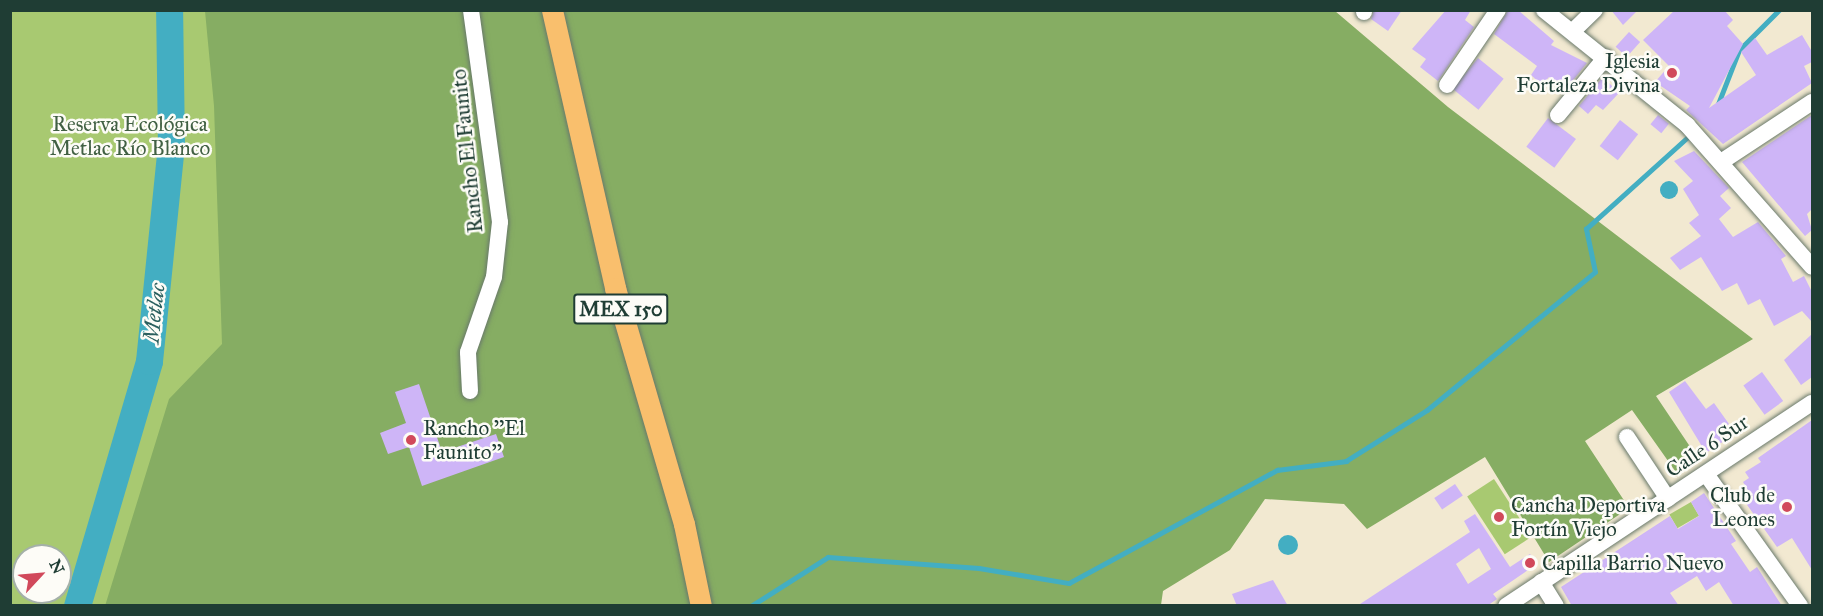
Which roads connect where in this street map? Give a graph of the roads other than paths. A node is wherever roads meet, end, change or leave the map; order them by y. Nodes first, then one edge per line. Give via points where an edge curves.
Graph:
1 (471, 10) edge
2 (552, 10) edge
3 (1498, 10) edge
4 (1544, 10) edge
5 (1595, 10) edge
6 (1574, 30) junction
7 (1606, 57) junction
8 (1447, 85) dead end
9 (1812, 102) edge
10 (1558, 115) dead end
11 (1721, 162) junction
12 (1812, 267) edge
13 (470, 391) dead end
14 (1812, 403) edge
15 (1627, 437) dead end
16 (1706, 474) junction
17 (1668, 499) junction
18 (1541, 582) junction
19 (700, 606) edge
20 (1506, 606) edge
21 (1556, 606) edge
22 (1800, 606) edge

1 - 13 street, Rancho El Faunito via 500,222 494,277 468,352
2 - 19 main road, MEX 150 via 615,288 684,524
3 - 8 street
4 - 6 street
5 - 6 street
6 - 7 street
7 - 10 street
7 - 11 street via 1687,125
9 - 11 street
11 - 12 street
14 - 16 street, Calle 6 Sur
15 - 17 street
16 - 17 street, Calle 6 Sur
16 - 22 street
17 - 18 street, Calle 6 Sur
18 - 20 street, Calle 6 Sur
18 - 21 street

